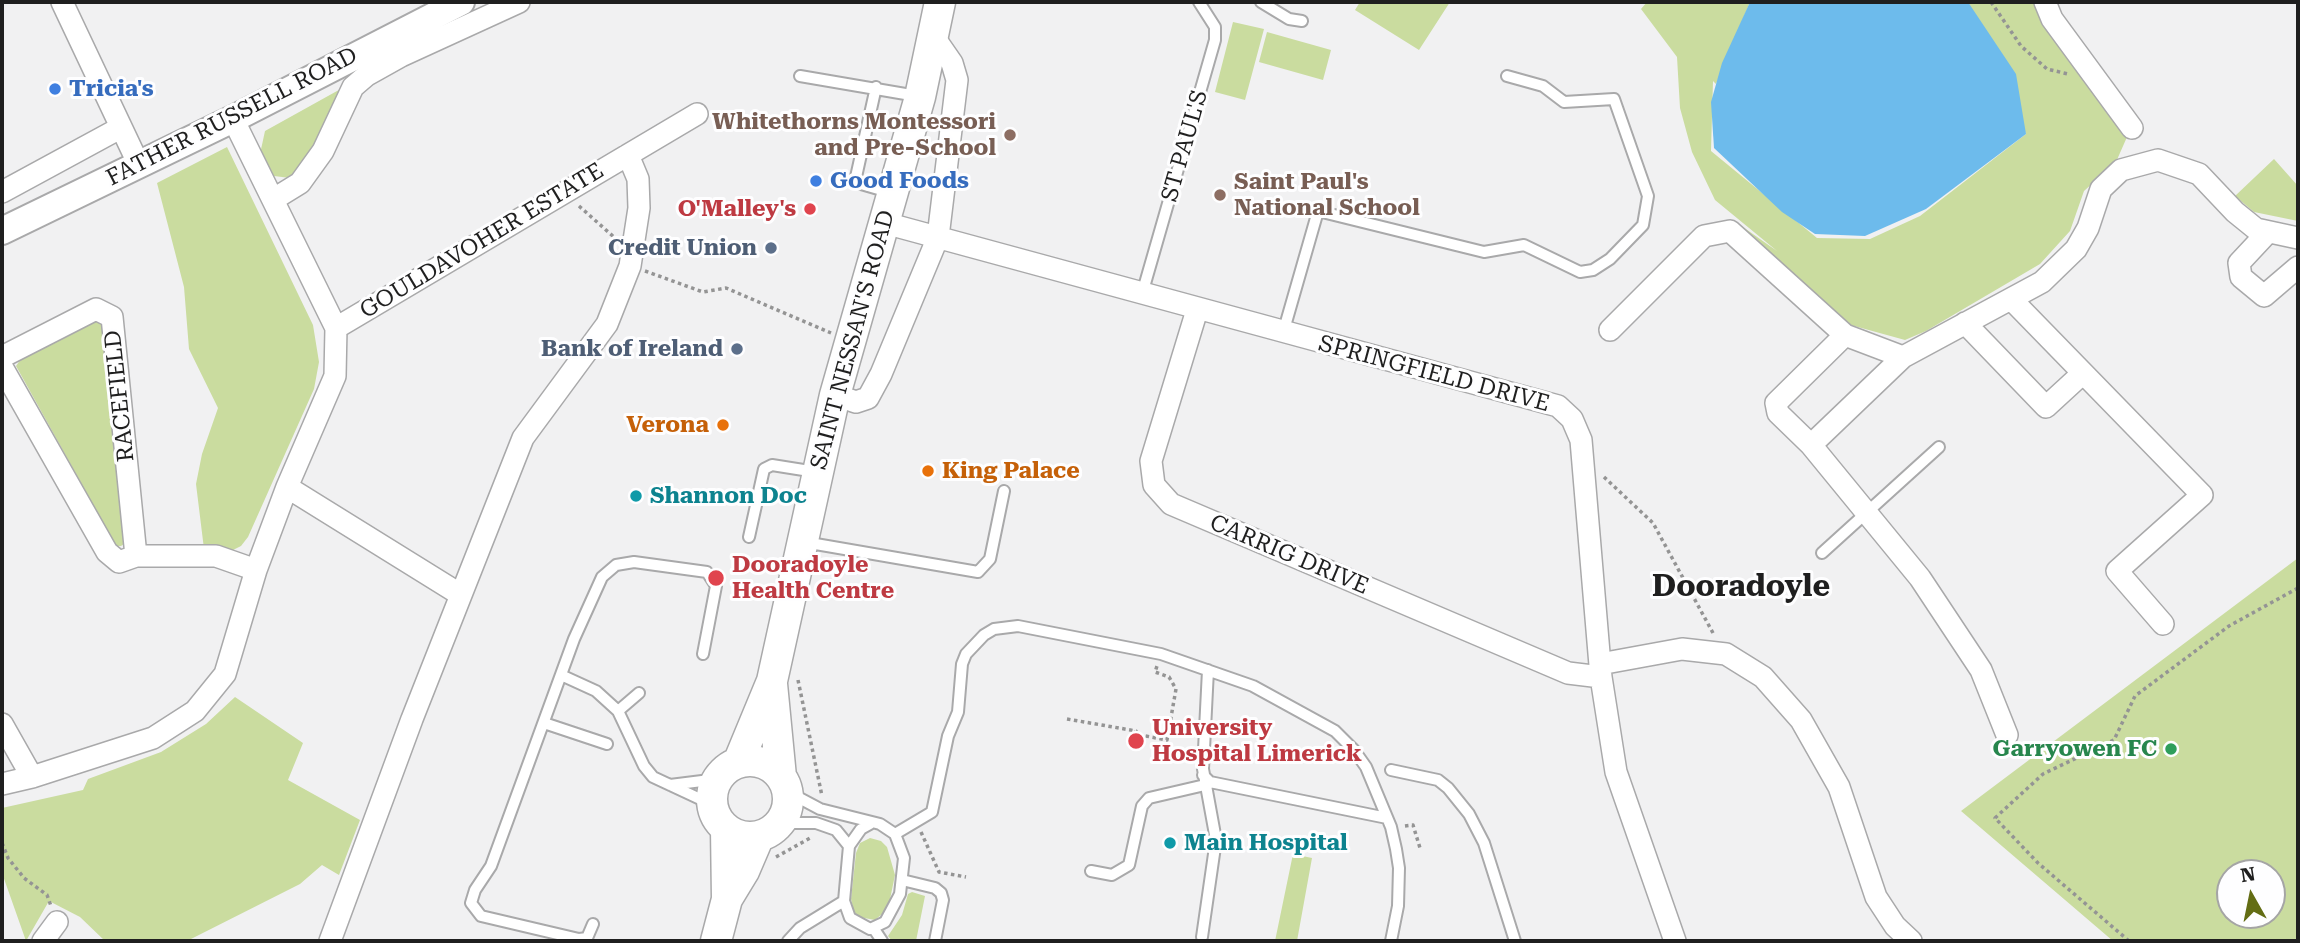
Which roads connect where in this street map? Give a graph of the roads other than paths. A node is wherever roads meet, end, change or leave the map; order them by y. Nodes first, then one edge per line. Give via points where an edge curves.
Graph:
1 (62, 2) edge
2 (461, 2) edge
3 (519, 2) edge
4 (940, 2) edge
5 (1199, 2) edge
6 (1261, 2) edge
7 (2045, 2) edge
8 (1302, 20) dead end
9 (934, 37) junction
10 (800, 76) dead end
11 (1507, 76) dead end
12 (876, 87) junction
13 (920, 97) junction
14 (698, 114) dead end
15 (233, 119) junction
16 (120, 128) junction
17 (2132, 128) dead end
18 (628, 155) junction
19 (139, 165) junction
20 (2, 192) edge
21 (893, 193) junction
22 (274, 199) junction
23 (885, 223) junction
24 (2, 230) edge
25 (2268, 232) junction
26 (938, 237) junction
27 (2298, 238) edge
28 (2298, 267) edge
29 (1142, 294) junction
30 (2011, 299) junction
31 (1197, 310) junction
32 (1965, 323) junction
33 (336, 328) junction
34 (1609, 330) dead end
35 (1283, 333) junction
36 (1845, 335) junction
37 (2, 357) edge
38 (1903, 357) junction
39 (2, 367) edge
40 (2083, 373) junction
41 (835, 395) junction
42 (1811, 445) junction
43 (1939, 447) dead end
44 (816, 472) junction
45 (287, 488) junction
46 (1004, 491) dead end
47 (1868, 512) junction
48 (749, 537) dead end
49 (801, 542) junction
50 (1822, 553) dead end
51 (135, 556) junction
52 (256, 570) junction
53 (461, 595) junction
54 (2163, 624) dead end
55 (703, 654) dead end
56 (1208, 670) junction
57 (1601, 671) junction
58 (561, 674) junction
59 (785, 679) junction
60 (639, 693) dead end
61 (618, 711) junction
62 (544, 723) junction
63 (2, 724) edge
64 (2007, 734) dead end
65 (607, 744) dead end
66 (1391, 770) dead end
67 (32, 776) junction
68 (1204, 780) junction
69 (2, 784) edge
70 (670, 785) junction
71 (785, 785) junction
72 (724, 794) junction
73 (1389, 823) junction
74 (870, 824) junction
75 (769, 830) junction
76 (895, 834) junction
77 (849, 846) junction
78 (1091, 871) dead end
79 (902, 880) junction
80 (727, 899) junction
81 (844, 901) junction
82 (57, 922) road end
83 (593, 924) dead end
84 (874, 929) junction
85 (1202, 937) dead end
86 (43, 941) edge
87 (330, 941) edge
88 (716, 941) edge
89 (789, 941) edge
90 (882, 941) edge
91 (935, 941) edge
92 (1391, 941) edge
93 (1515, 941) edge
94 (1675, 941) edge
95 (1911, 941) edge

1 - 16 street
2 - 15 street, FATHER RUSSELL ROAD
3 - 22 street via 367,75 353,87 323,151 300,183
4 - 9 main road, SAINT NESSAN'S ROAD
5 - 29 lane, ST PAUL'S via 1215,27 1215,40
6 - 8 lane via 1289,19
7 - 17 street via 2052,19
9 - 13 main road, SAINT NESSAN'S ROAD
9 - 26 street via 953,63 957,80
10 - 12 lane
11 - 35 lane via 1543,86 1564,102 1614,99 1648,197 1643,225 1610,259 1580,272 1524,245 1484,252 1318,211
12 - 13 lane
12 - 21 lane via 856,177 861,184
13 - 21 main road, SAINT NESSAN'S ROAD
14 - 18 street, GOULDAVOHER ESTATE
15 - 19 street, FATHER RUSSELL ROAD
15 - 22 street, GOULDAVOHER ESTATE
16 - 19 street
16 - 20 street
18 - 33 street, GOULDAVOHER ESTATE
18 - 53 street, GOULDAVOHER ESTATE via 638,179 639,208 631,259 607,324 523,438
19 - 24 street, FATHER RUSSELL ROAD
21 - 23 main road, SAINT NESSAN'S ROAD
22 - 33 street, GOULDAVOHER ESTATE
23 - 26 street, SPRINGFIELD DRIVE
23 - 41 main road, SAINT NESSAN'S ROAD
25 - 27 street
25 - 28 street via 2239,263 2241,276 2264,296
25 - 30 street via 2256,229 2235,212 2199,174 2158,160 2145,163 2121,170 2101,188 2076,249 2042,282
26 - 29 street, SPRINGFIELD DRIVE
26 - 41 street via 868,398 856,402
29 - 31 street, SPRINGFIELD DRIVE
30 - 32 street
30 - 40 street
31 - 35 street, SPRINGFIELD DRIVE
31 - 57 street, CARRIG DRIVE via 1151,461 1154,485 1171,504 1568,673
32 - 38 street
32 - 40 street via 2046,407
33 - 45 street, GOULDAVOHER ESTATE via 335,376
34 - 36 street via 1704,236 1730,231
35 - 57 street, SPRINGFIELD DRIVE via 1558,406 1572,419 1583,456
36 - 38 street
36 - 42 street via 1776,403 1777,413
37 - 51 street, RACEFIELD via 96,309 112,317
38 - 42 street
39 - 51 street via 107,552 119,562
40 - 54 street via 2202,495 2117,571
41 - 44 main road, SAINT NESSAN'S ROAD
42 - 47 street
43 - 47 lane
44 - 48 lane via 772,465 764,469
44 - 49 main road, SAINT NESSAN'S ROAD
45 - 52 street, GOULDAVOHER ESTATE
45 - 53 street
46 - 49 lane via 990,559 978,572
47 - 50 lane
47 - 64 street via 1920,578 1981,670
49 - 59 main road, SAINT NESSAN'S ROAD
51 - 52 street via 216,556
52 - 67 street, GOULDAVOHER ESTATE via 225,674 195,710 153,738
53 - 87 street, GOULDAVOHER ESTATE
55 - 58 lane via 715,596 711,576 699,570 625,563 608,570 593,593
56 - 68 lane
56 - 73 lane via 1252,686 1346,740 1366,766
56 - 76 lane via 1161,654 1018,626 994,629 966,654 958,712 948,736 932,811
57 - 94 street, SPRINGFIELD DRIVE via 1616,772
57 - 95 street, CARRIG DRIVE via 1682,649 1726,654 1763,677 1801,720 1839,787 1876,897
58 - 61 lane via 596,691
58 - 62 lane
59 - 71 main road, SAINT NESSAN'S ROAD
59 - 72 main road, SAINT NESSAN'S ROAD
60 - 61 lane
61 - 70 lane via 647,771
62 - 65 lane
62 - 83 lane via 491,866 471,903 481,916 579,939 587,938
63 - 67 street
66 - 93 lane via 1438,780 1469,814 1488,852
67 - 69 street
68 - 73 lane
68 - 78 lane via 1149,797 1142,806 1129,865 1112,875
68 - 85 lane via 1216,840
70 - 72 lane
70 - 72 lane
71 - 72 main road via 760,762
71 - 74 lane via 820,809
71 - 75 main road via 786,811
72 - 75 main road via 742,836
72 - 80 main road, SAINT NESSAN'S ROAD
73 - 92 lane via 1399,868
74 - 76 lane via 880,824
74 - 77 lane
75 - 77 lane via 817,823 836,830
75 - 80 main road, SAINT NESSAN'S ROAD
76 - 79 lane via 904,858
77 - 81 lane
79 - 84 lane via 892,915
79 - 91 lane via 941,893
80 - 88 main road, SAINT NESSAN'S ROAD
81 - 84 lane via 856,924
81 - 89 lane via 800,928
82 - 86 street
84 - 90 lane

